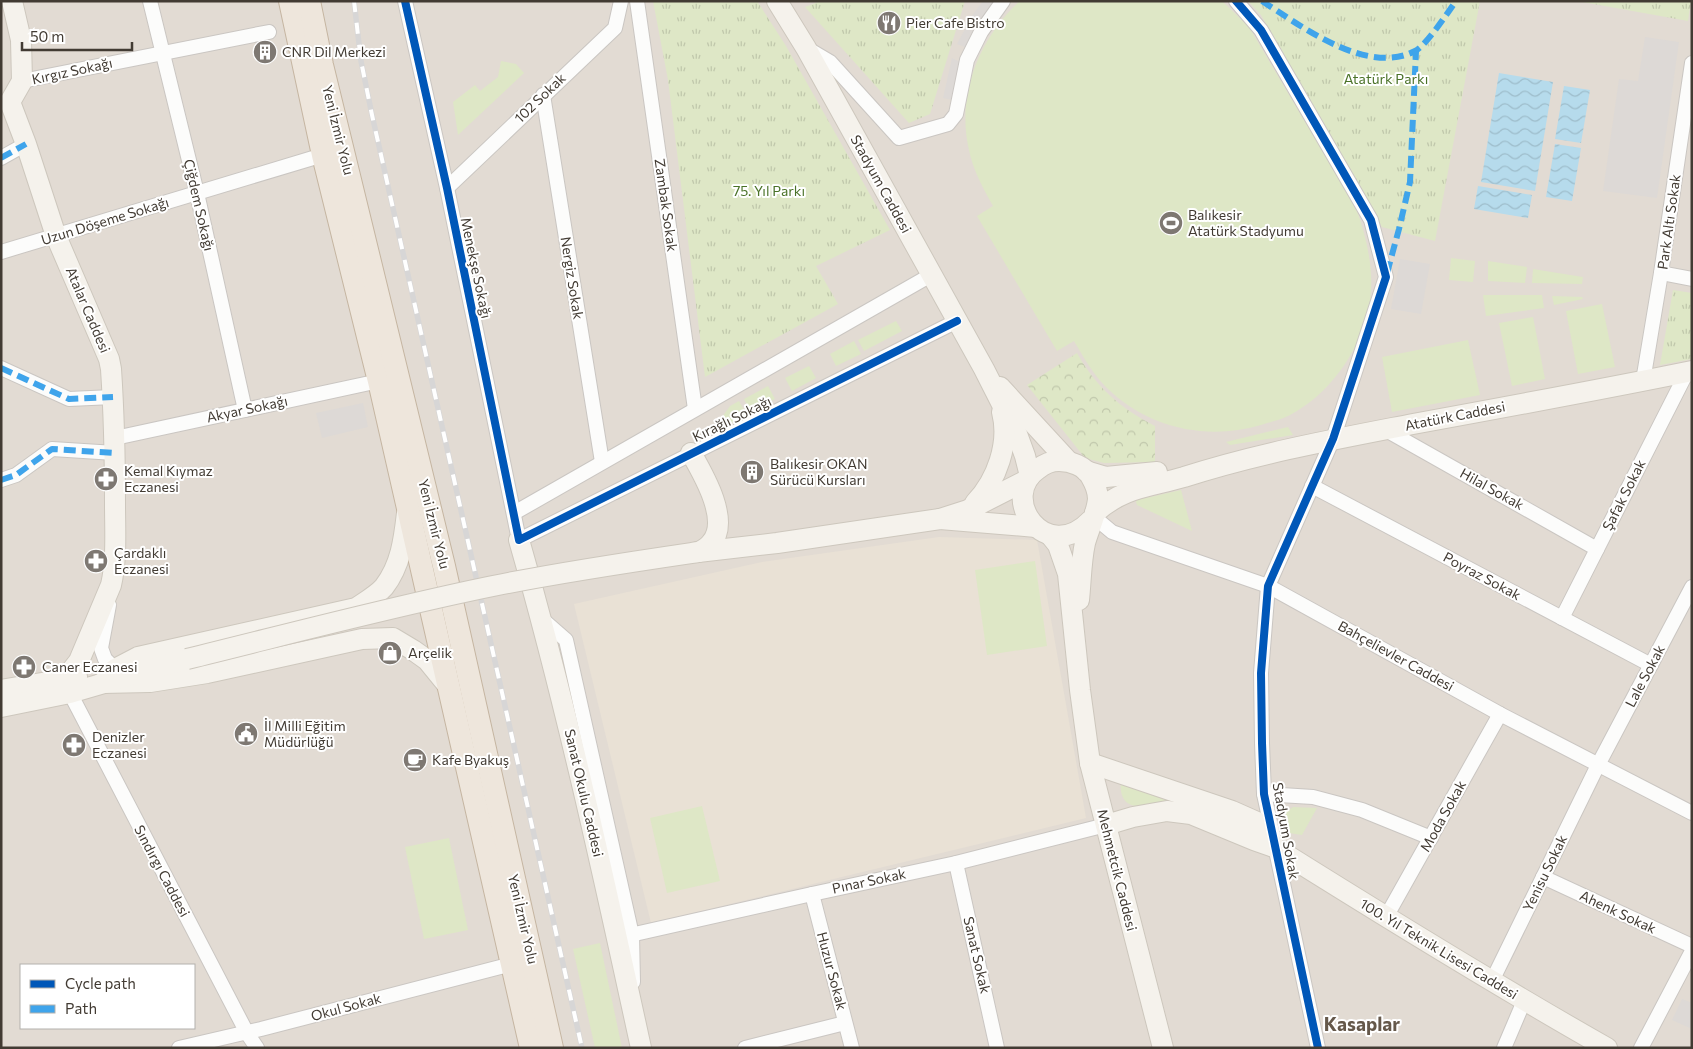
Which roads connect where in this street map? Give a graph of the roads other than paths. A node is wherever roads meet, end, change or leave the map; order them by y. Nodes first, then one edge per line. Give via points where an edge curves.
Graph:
1 (12, 1) edge
2 (150, 1) edge
3 (290, 1) edge
4 (309, 1) edge
5 (405, 1) edge
6 (621, 1) edge
7 (637, 1) edge
8 (776, 1) edge
9 (1003, 1) edge
10 (1236, 1) edge
11 (269, 32) dead end
12 (806, 48) junction
13 (163, 52) junction
14 (1692, 63) edge
15 (22, 82) junction
16 (543, 95) junction
17 (6, 103) edge
18 (26, 144) junction
19 (323, 155) junction
20 (1, 158) edge
21 (447, 188) junction
22 (197, 193) junction
23 (56, 236) junction
24 (1, 252) edge
25 (1661, 273) junction
26 (931, 275) junction
27 (1692, 278) edge
28 (957, 321) junction
29 (1, 368) edge
30 (984, 369) junction
31 (1689, 372) edge
32 (1643, 380) junction
33 (379, 381) junction
34 (113, 397) junction
35 (1000, 403) junction
36 (695, 409) junction
37 (245, 410) junction
38 (1386, 430) junction
39 (1332, 439) junction
40 (115, 446) junction
41 (691, 453) junction
42 (1068, 461) junction
43 (602, 462) junction
44 (1218, 466) junction
45 (1086, 471) junction
46 (1029, 478) junction
47 (1, 480) edge
48 (1312, 486) junction
49 (408, 506) junction
50 (968, 510) junction
51 (514, 513) junction
52 (1093, 517) junction
53 (940, 519) junction
54 (1043, 531) junction
55 (519, 540) junction
56 (1598, 549) junction
57 (698, 552) junction
58 (111, 585) junction
59 (1268, 586) junction
60 (1692, 588) edge
61 (356, 608) junction
62 (1562, 618) junction
63 (362, 639) junction
64 (1651, 665) junction
65 (109, 676) junction
66 (67, 686) junction
67 (450, 688) junction
68 (1, 690) edge
69 (1080, 690) junction
70 (1, 708) edge
71 (1500, 714) junction
72 (1090, 763) junction
73 (1598, 766) junction
74 (1264, 794) junction
75 (1692, 813) edge
76 (1106, 825) junction
77 (1431, 838) junction
78 (1274, 847) junction
79 (956, 863) junction
80 (1543, 877) junction
81 (812, 894) junction
82 (1386, 917) junction
83 (624, 936) junction
84 (1692, 946) edge
85 (1692, 951) edge
86 (522, 962) junction
87 (1492, 981) junction
88 (1524, 1001) junction
89 (845, 1023) junction
90 (247, 1033) junction
91 (179, 1048) edge
92 (257, 1048) edge
93 (531, 1048) edge
94 (552, 1048) edge
95 (641, 1048) edge
96 (745, 1048) edge
97 (852, 1048) edge
98 (997, 1048) edge
99 (1163, 1048) edge
100 (1318, 1048) edge
101 (1504, 1048) edge
102 (1607, 1048) edge
103 (1641, 1048) edge

1 - 15 main road via 20,40
2 - 13 street, Çiğdem Sokağı
3 - 19 highway, Yeni İzmir Yolu
4 - 86 highway, Yeni İzmir Yolu via 337,129 444,566
5 - 21 street, Menekşe Sokağı
6 - 16 street, 102 Sokak via 615,28
7 - 36 street, Zambak Sokak
8 - 12 main road, Stadyum Caddesi
9 - 12 street via 981,32 967,60 956,114 948,124 899,138 830,62
10 - 39 street, Stadyum Sokak via 1261,30 1371,220 1386,277
11 - 13 street, Kırgız Sokağı
12 - 26 main road, Stadyum Caddesi
13 - 15 street, Kırgız Sokağı
13 - 22 street, Çiğdem Sokağı
14 - 25 street, Park Altı Sokak
15 - 17 main road, Atalar Caddesi
16 - 21 street, 102 Sokak
16 - 43 street, Nergiz Sokak
17 - 18 main road, Atalar Caddesi
18 - 20 street
18 - 23 main road, Atalar Caddesi
19 - 22 street, Uzun Döşeme Sokağı
19 - 33 highway, Yeni İzmir Yolu
21 - 51 street, Menekşe Sokağı
22 - 23 street, Uzun Döşeme Sokağı
22 - 37 street, Çiğdem Sokağı
23 - 24 street, Uzun Döşeme Sokağı
23 - 34 main road, Atalar Caddesi via 108,359
25 - 27 street
25 - 32 street, Park Altı Sokak
26 - 28 main road, Stadyum Caddesi
26 - 36 street, Kırağlı Sokağı
28 - 30 main road, Stadyum Caddesi
28 - 41 street, Kırağlı Sokağı
29 - 34 street via 69,399
30 - 35 main road
30 - 42 main road
31 - 32 main road, Atatürk Caddesi
31 - 56 street, Şafak Sokak
32 - 38 main road, Atatürk Caddesi
33 - 37 street, Akyar Sokağı
33 - 49 highway, Yeni İzmir Yolu
34 - 40 main road, Atalar Caddesi
35 - 46 main road via 1017,434
35 - 50 main road via 1004,421 1002,455 985,493
36 - 43 street, Kırağlı Sokağı
37 - 40 street, Akyar Sokağı
38 - 39 main road, Atatürk Caddesi
38 - 56 street, Hilal Sokak
39 - 44 main road, Atatürk Caddesi
39 - 48 street, Stadyum Sokak
40 - 47 street, Akyar Sokağı via 52,449 16,474
40 - 58 main road, Atalar Caddesi via 115,550
41 - 55 street, Kırağlı Sokağı
41 - 57 main road via 708,482 718,524 712,543
42 - 45 main road
42 - 46 main road via 1044,464
43 - 51 street, Kırağlı Sokağı
44 - 45 main road via 1106,478
44 - 52 main road via 1137,488 1113,499
45 - 52 main road via 1096,484 1098,496
46 - 50 main road
46 - 54 main road via 1022,502 1025,513
48 - 59 street, Stadyum Sokak
48 - 62 street, Poyraz Sokak
49 - 61 main road via 395,570 383,588
49 - 67 highway, Yeni İzmir Yolu
50 - 53 main road
51 - 55 street, Menekşe Sokağı
52 - 54 main road via 1083,529 1072,534 1061,536
52 - 59 street, Bahçelievler Caddesi via 1112,532
52 - 69 main road via 1085,545 1078,609
53 - 54 main road
53 - 57 main road
54 - 69 main road via 1058,545 1068,574
55 - 83 main road, Sanat Okulu Caddesi
56 - 62 street, Şafak Sokak
57 - 65 main road, bridge via 492,586
58 - 65 street via 101,648
58 - 66 main road, Atalar Caddesi
59 - 71 street, Bahçelievler Caddesi
59 - 74 street, Stadyum Sokak via 1261,673
60 - 64 street, Lale Sokak
61 - 63 main road via 367,610 374,619 374,629
61 - 65 main road via 138,656
62 - 64 street, Poyraz Sokak
63 - 65 main road via 207,673 150,682
63 - 67 main road via 393,638 427,660
64 - 73 street, Lale Sokak
65 - 66 main road
66 - 68 main road
66 - 70 main road
66 - 90 street, Sındırgı Caddesi
67 - 86 highway, Yeni İzmir Yolu
69 - 72 main road, Mehmetcik Caddesi
71 - 73 street, Bahçelievler Caddesi
71 - 77 street, Moda Sokak
72 - 76 main road, Mehmetcik Caddesi
72 - 78 main road, 100. Yıl Teknik Lisesi Caddesi via 1259,823
73 - 75 street, Bahçelievler Caddesi
73 - 80 street, Yenisu Sokak
74 - 77 street via 1312,796 1362,810
74 - 78 street, Stadyum Sokak
76 - 78 main road, 100. Yıl Teknik Lisesi Caddesi via 1168,811 1190,814
76 - 79 street, Pınar Sokak
76 - 99 main road, Mehmetcik Caddesi
77 - 82 street, Moda Sokak
78 - 82 main road, 100. Yıl Teknik Lisesi Caddesi
78 - 100 street, Stadyum Sokak
79 - 81 street, Pınar Sokak
79 - 98 street, Sanat Sokak
80 - 84 street, Ahenk Sokak
80 - 87 street, Yenisu Sokak
81 - 83 street, Pınar Sokak
81 - 89 street, Huzur Sokak
82 - 87 main road, 100. Yıl Teknik Lisesi Caddesi
83 - 95 main road, Sanat Okulu Caddesi
85 - 103 street
86 - 90 street, Okul Sokak
86 - 93 highway, Yeni İzmir Yolu
86 - 94 highway, Yeni İzmir Yolu
87 - 88 main road, 100. Yıl Teknik Lisesi Caddesi
88 - 101 street
88 - 102 main road, 100. Yıl Teknik Lisesi Caddesi
89 - 96 street
89 - 97 street, Huzur Sokak
90 - 91 street, Okul Sokak
90 - 92 street, Sındırgı Caddesi

